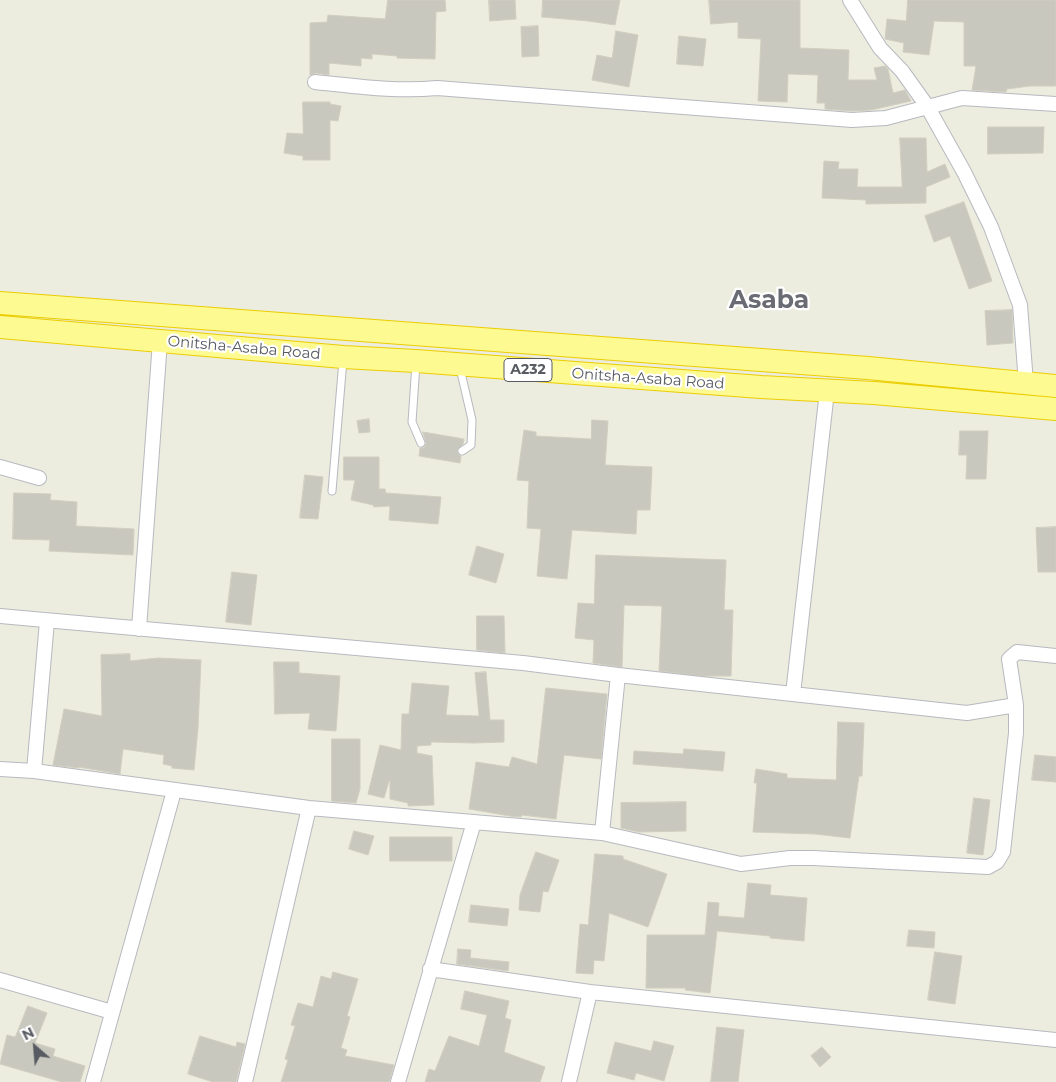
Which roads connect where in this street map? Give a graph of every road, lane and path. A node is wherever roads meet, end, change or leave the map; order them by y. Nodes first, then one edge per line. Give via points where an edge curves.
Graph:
1 (850, 0) edge
2 (315, 82) dead end
3 (1056, 104) edge
4 (927, 106) junction
5 (0, 303) edge
6 (0, 327) edge
7 (160, 340) junction
8 (498, 341) junction
9 (343, 357) junction
10 (416, 361) junction
11 (460, 364) junction
12 (502, 368) junction
13 (1026, 383) junction
14 (1056, 386) edge
15 (827, 391) junction
16 (1056, 409) edge
17 (421, 443) dead end
18 (462, 450) dead end
19 (0, 467) edge
20 (39, 478) dead end
21 (332, 490) dead end
22 (0, 616) edge
23 (47, 620) junction
24 (138, 629) junction
25 (1056, 656) edge
26 (618, 675) junction
27 (793, 694) junction
28 (1016, 705) junction
29 (0, 769) edge
30 (34, 771) junction
31 (174, 791) junction
32 (309, 808) junction
33 (474, 822) junction
34 (602, 833) junction
35 (430, 969) junction
36 (0, 980) edge
37 (590, 992) junction
38 (112, 1012) junction
39 (1056, 1040) edge
40 (93, 1082) edge
41 (245, 1082) edge
42 (398, 1082) edge
43 (569, 1082) edge

1 - 4 street via 880,48 902,71
2 - 4 street via 411,91 437,88 852,120 886,118
3 - 4 street via 962,98
4 - 13 street via 991,227 1020,306
5 - 8 highway, A232
6 - 7 highway, Onitsha-Asaba Road / A232
7 - 9 highway, Onitsha-Asaba Road / A232
7 - 24 street
8 - 12 highway
8 - 13 highway, A232
9 - 10 highway, Onitsha-Asaba Road / A232
9 - 21 lane
10 - 11 highway, Onitsha-Asaba Road / A232
10 - 17 lane via 412,422
11 - 12 highway, Onitsha-Asaba Road / A232
11 - 18 lane via 472,420 472,445
12 - 15 highway, Onitsha-Asaba Road / A232
13 - 14 highway, A232
15 - 16 highway, Onitsha-Asaba Road / A232 via 874,392
15 - 27 street
19 - 20 street
22 - 23 street
23 - 24 street
23 - 30 street
24 - 26 street via 523,663
25 - 28 street via 1017,652 1009,659
26 - 27 street
26 - 34 street
27 - 28 street via 967,713
28 - 34 street via 1004,852 997,862 988,866 813,858 741,864
29 - 30 street
30 - 31 street
31 - 32 street
31 - 38 street
32 - 33 street
32 - 41 street
33 - 34 street
33 - 35 street
35 - 37 street
35 - 42 street
36 - 38 street
37 - 39 street
37 - 43 street
38 - 40 street

